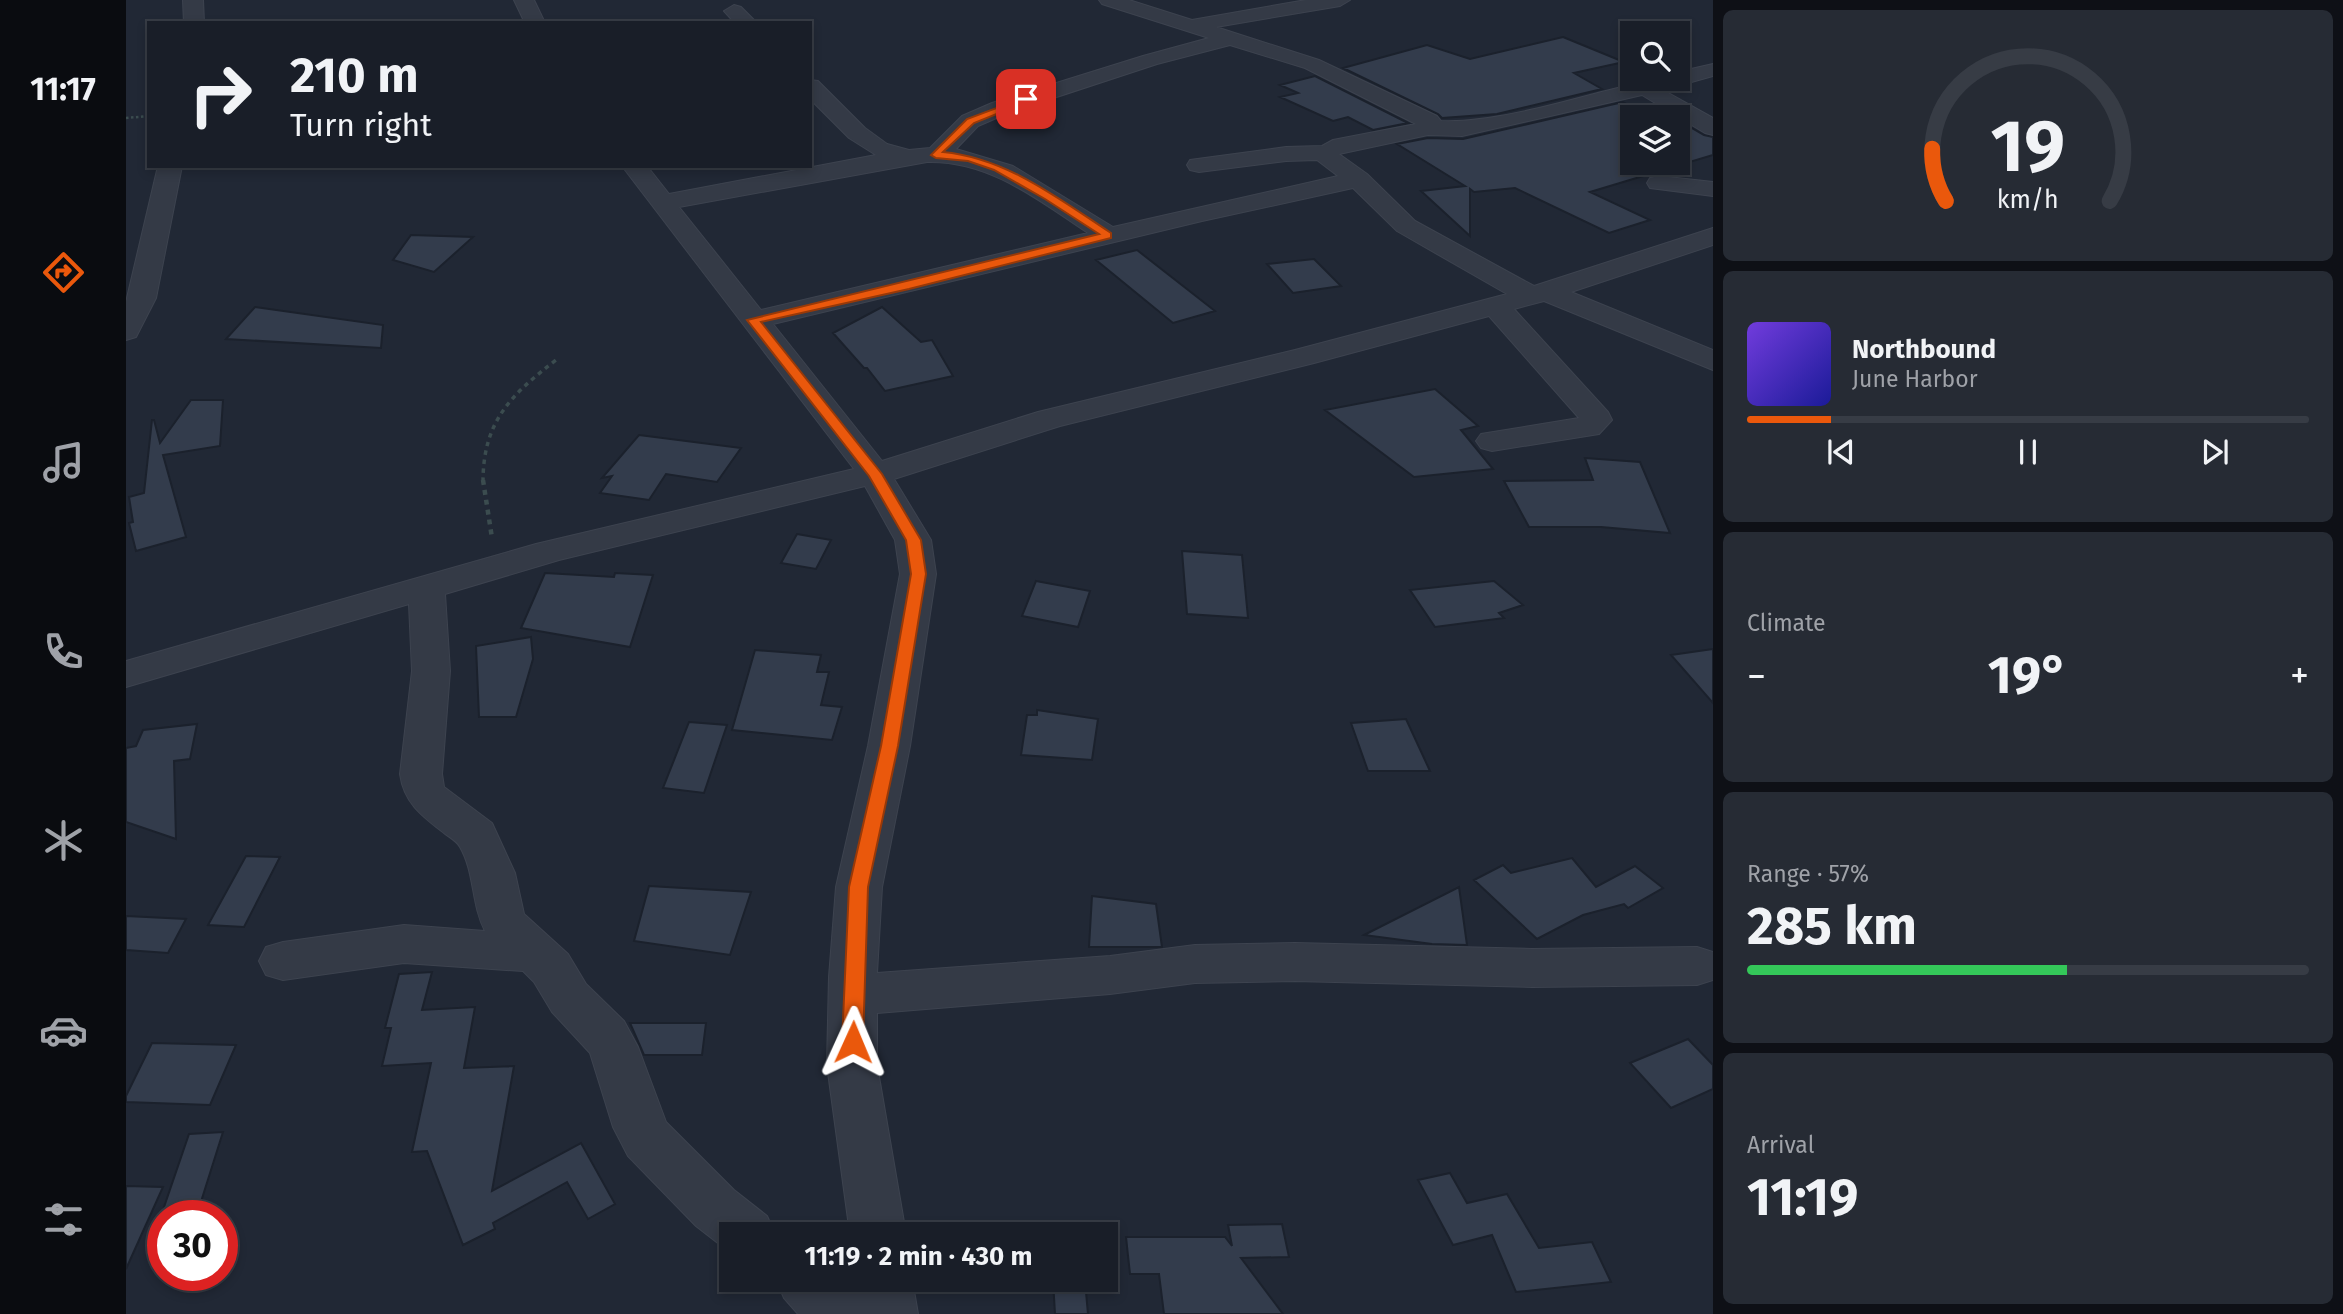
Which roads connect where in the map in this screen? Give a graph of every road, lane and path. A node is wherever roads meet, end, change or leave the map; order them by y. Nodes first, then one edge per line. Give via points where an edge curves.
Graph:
1 (193, 0) edge
2 (524, 0) edge
3 (1109, 0) edge
4 (1340, 0) edge
5 (194, 21) edge
6 (534, 21) edge
7 (1191, 26) junction
8 (1229, 39) junction
9 (1713, 70) edge
10 (1690, 76) edge
11 (812, 88) edge
12 (1633, 91) edge
13 (1650, 91) edge
14 (147, 116) edge
15 (126, 118) edge
16 (1427, 128) junction
17 (1713, 128) edge
18 (1326, 153) junction
19 (936, 155) junction
20 (908, 158) junction
21 (1199, 164) dead end
22 (169, 168) edge
23 (636, 168) edge
24 (1358, 180) junction
25 (1659, 183) dead end
26 (1713, 189) edge
27 (663, 203) junction
28 (1108, 235) junction
29 (1713, 236) edge
30 (134, 288) edge
31 (1538, 293) junction
32 (1495, 305) junction
33 (753, 320) junction
34 (126, 331) edge
35 (556, 360) dead end
36 (1713, 361) edge
37 (1492, 441) dead end
38 (875, 474) junction
39 (499, 566) junction
40 (426, 588) junction
41 (126, 674) edge
42 (535, 953) junction
43 (283, 961) dead end
44 (1697, 966) dead end
45 (853, 995) junction
46 (732, 1222) edge
47 (876, 1222) edge
48 (816, 1292) edge
49 (886, 1292) edge
50 (837, 1314) edge
51 (889, 1314) edge

1 - 5 street
2 - 6 street
3 - 7 street
4 - 7 street
7 - 8 street
8 - 16 street via 1312,64 1426,120 1430,123
8 - 19 street via 1000,108 970,121
9 - 10 street
11 - 20 street via 857,133 879,149
12 - 16 street via 1462,129
13 - 17 street
14 - 15 path
16 - 18 street via 1333,147
18 - 21 street
18 - 24 street
19 - 20 street
19 - 28 street via 970,158 998,168
20 - 27 street
22 - 30 street
23 - 27 street
24 - 28 street
24 - 31 street via 1406,226
25 - 26 street
27 - 33 street
28 - 33 street
29 - 31 street
30 - 34 street via 139,307
31 - 32 street
31 - 36 street
32 - 37 street via 1596,421 1588,427
32 - 38 street via 1049,419
33 - 38 street
35 - 39 path via 523,383 489,432 482,458 482,493
38 - 39 street
38 - 45 street via 913,540 918,574 859,887
39 - 40 street
40 - 41 street
40 - 42 street via 431,671 423,788 430,800 477,835 493,873 502,919
42 - 43 street via 404,944
42 - 46 street via 613,1047 630,1104 647,1139
44 - 45 street via 1195,964
45 - 47 street via 852,1065
48 - 50 street
49 - 51 street

